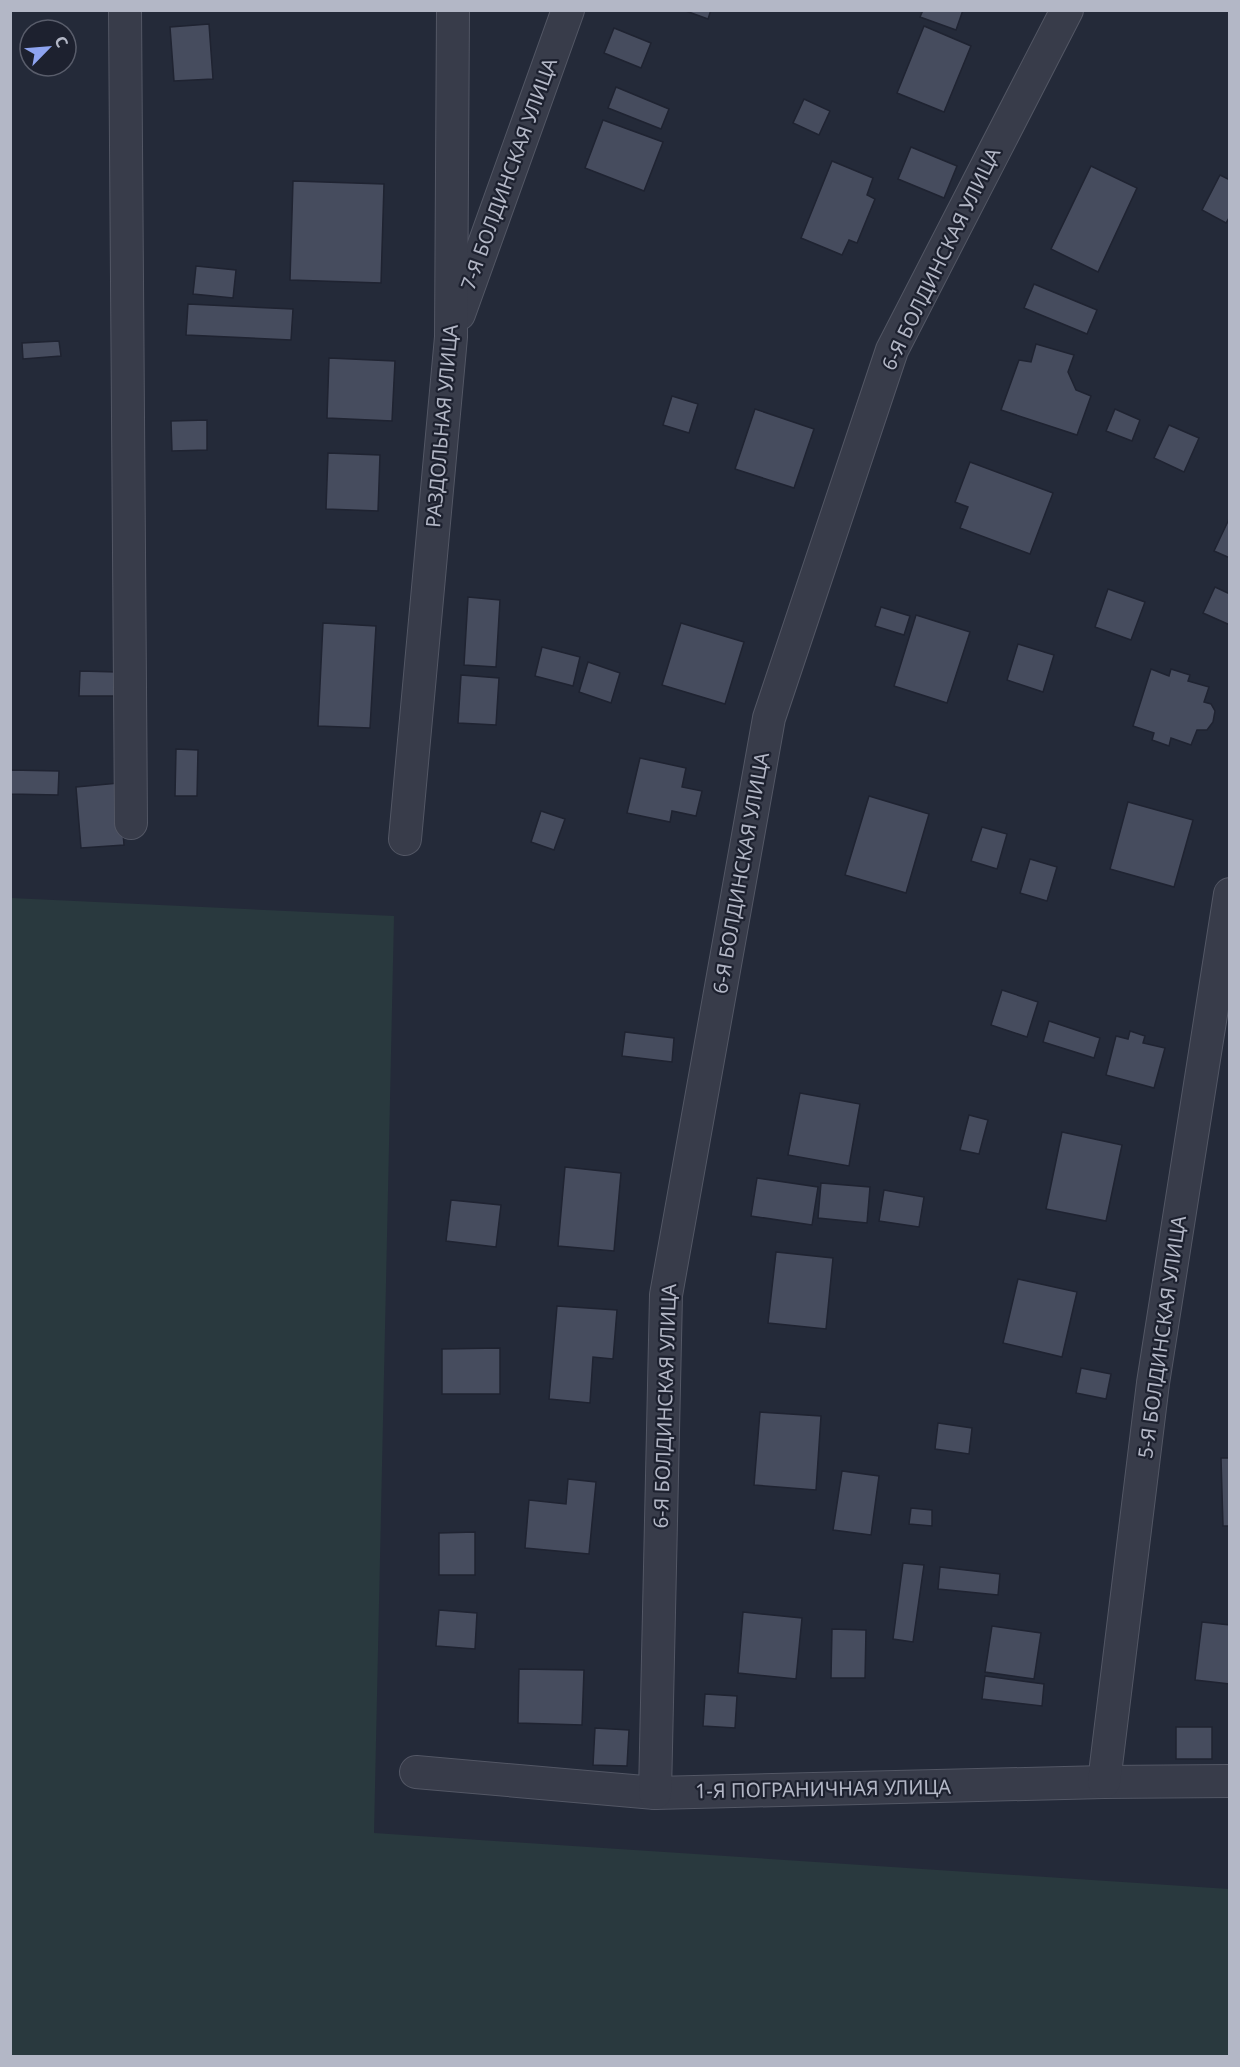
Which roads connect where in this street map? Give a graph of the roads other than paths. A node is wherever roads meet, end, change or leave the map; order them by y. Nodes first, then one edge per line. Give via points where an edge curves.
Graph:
1 (125, 10) edge
2 (453, 10) edge
3 (568, 10) edge
4 (1067, 10) edge
5 (451, 337) junction
6 (131, 823) dead end
7 (405, 839) dead end
8 (1230, 894) edge
9 (416, 1772) dead end
10 (1230, 1781) edge
11 (1104, 1782) junction
12 (656, 1793) junction

1 - 6 street
2 - 5 street, РАЗДОЛЬНАЯ УЛИЦА
3 - 5 street, 7-Я БОЛДИНСКАЯ УЛИЦА
4 - 12 street, 6-Я БОЛДИНСКАЯ УЛИЦА via 892,350 769,718 666,1295
5 - 7 street, РАЗДОЛЬНАЯ УЛИЦА
8 - 11 street, 5-Я БОЛДИНСКАЯ УЛИЦА via 1153,1383
9 - 12 street, 1-Я ПОГРАНИЧНАЯ УЛИЦА
10 - 11 street, 1-Я ПОГРАНИЧНАЯ УЛИЦА
11 - 12 street, 1-Я ПОГРАНИЧНАЯ УЛИЦА

